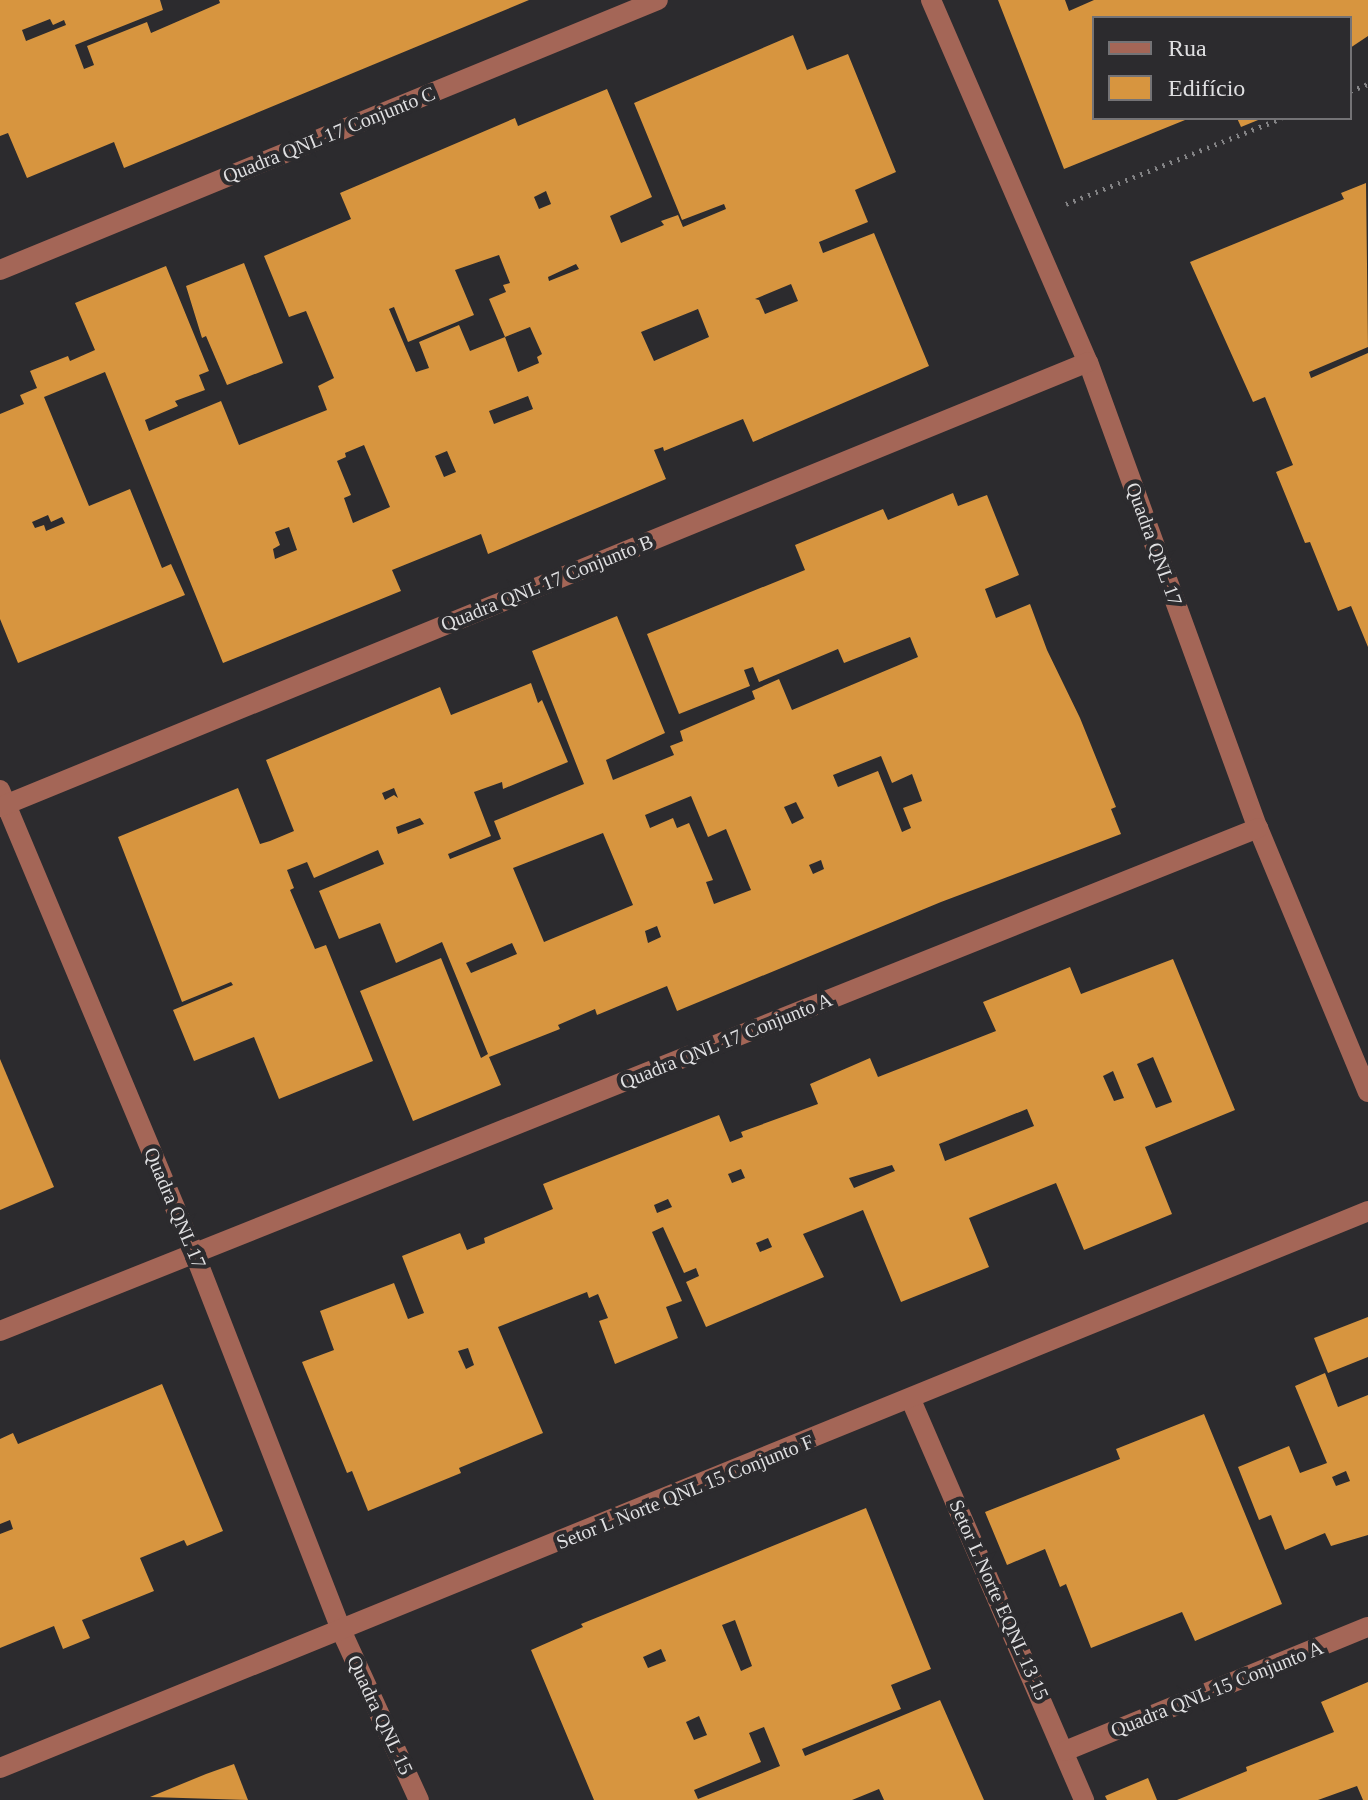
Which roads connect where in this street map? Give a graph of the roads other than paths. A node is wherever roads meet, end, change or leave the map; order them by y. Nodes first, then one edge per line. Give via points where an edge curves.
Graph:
1 (658, 0) edge
2 (931, 0) edge
3 (0, 270) edge
4 (1088, 362) junction
5 (2, 800) edge
6 (1258, 828) junction
7 (1368, 1092) edge
8 (1368, 1211) edge
9 (195, 1255) junction
10 (0, 1331) edge
11 (911, 1400) junction
12 (1368, 1627) edge
13 (341, 1630) junction
14 (1065, 1751) junction
15 (0, 1768) edge
16 (419, 1800) edge
17 (1084, 1800) edge

1 - 3 street, Quadra QNL 17 Conjunto C
2 - 4 street, Quadra QNL 17
4 - 5 street, Quadra QNL 17 Conjunto B
4 - 6 street, Quadra QNL 17
5 - 9 street, Quadra QNL 17
6 - 7 street, Quadra QNL 17
6 - 9 street, Quadra QNL 17 Conjunto A
8 - 11 street, Setor L Norte QNL 15 Conjunto F
9 - 10 street, Quadra QNL 17 Conjunto A
9 - 13 street, Quadra QNL 17
11 - 13 street, Setor L Norte QNL 15 Conjunto F
11 - 14 street, Setor L Norte EQNL 13 15
12 - 14 street, Quadra QNL 15 Conjunto A
13 - 15 street, Setor L Norte QNL 15 Conjunto F
13 - 16 street, Quadra QNL 15
14 - 17 street, Setor L Norte EQNL 13 15

